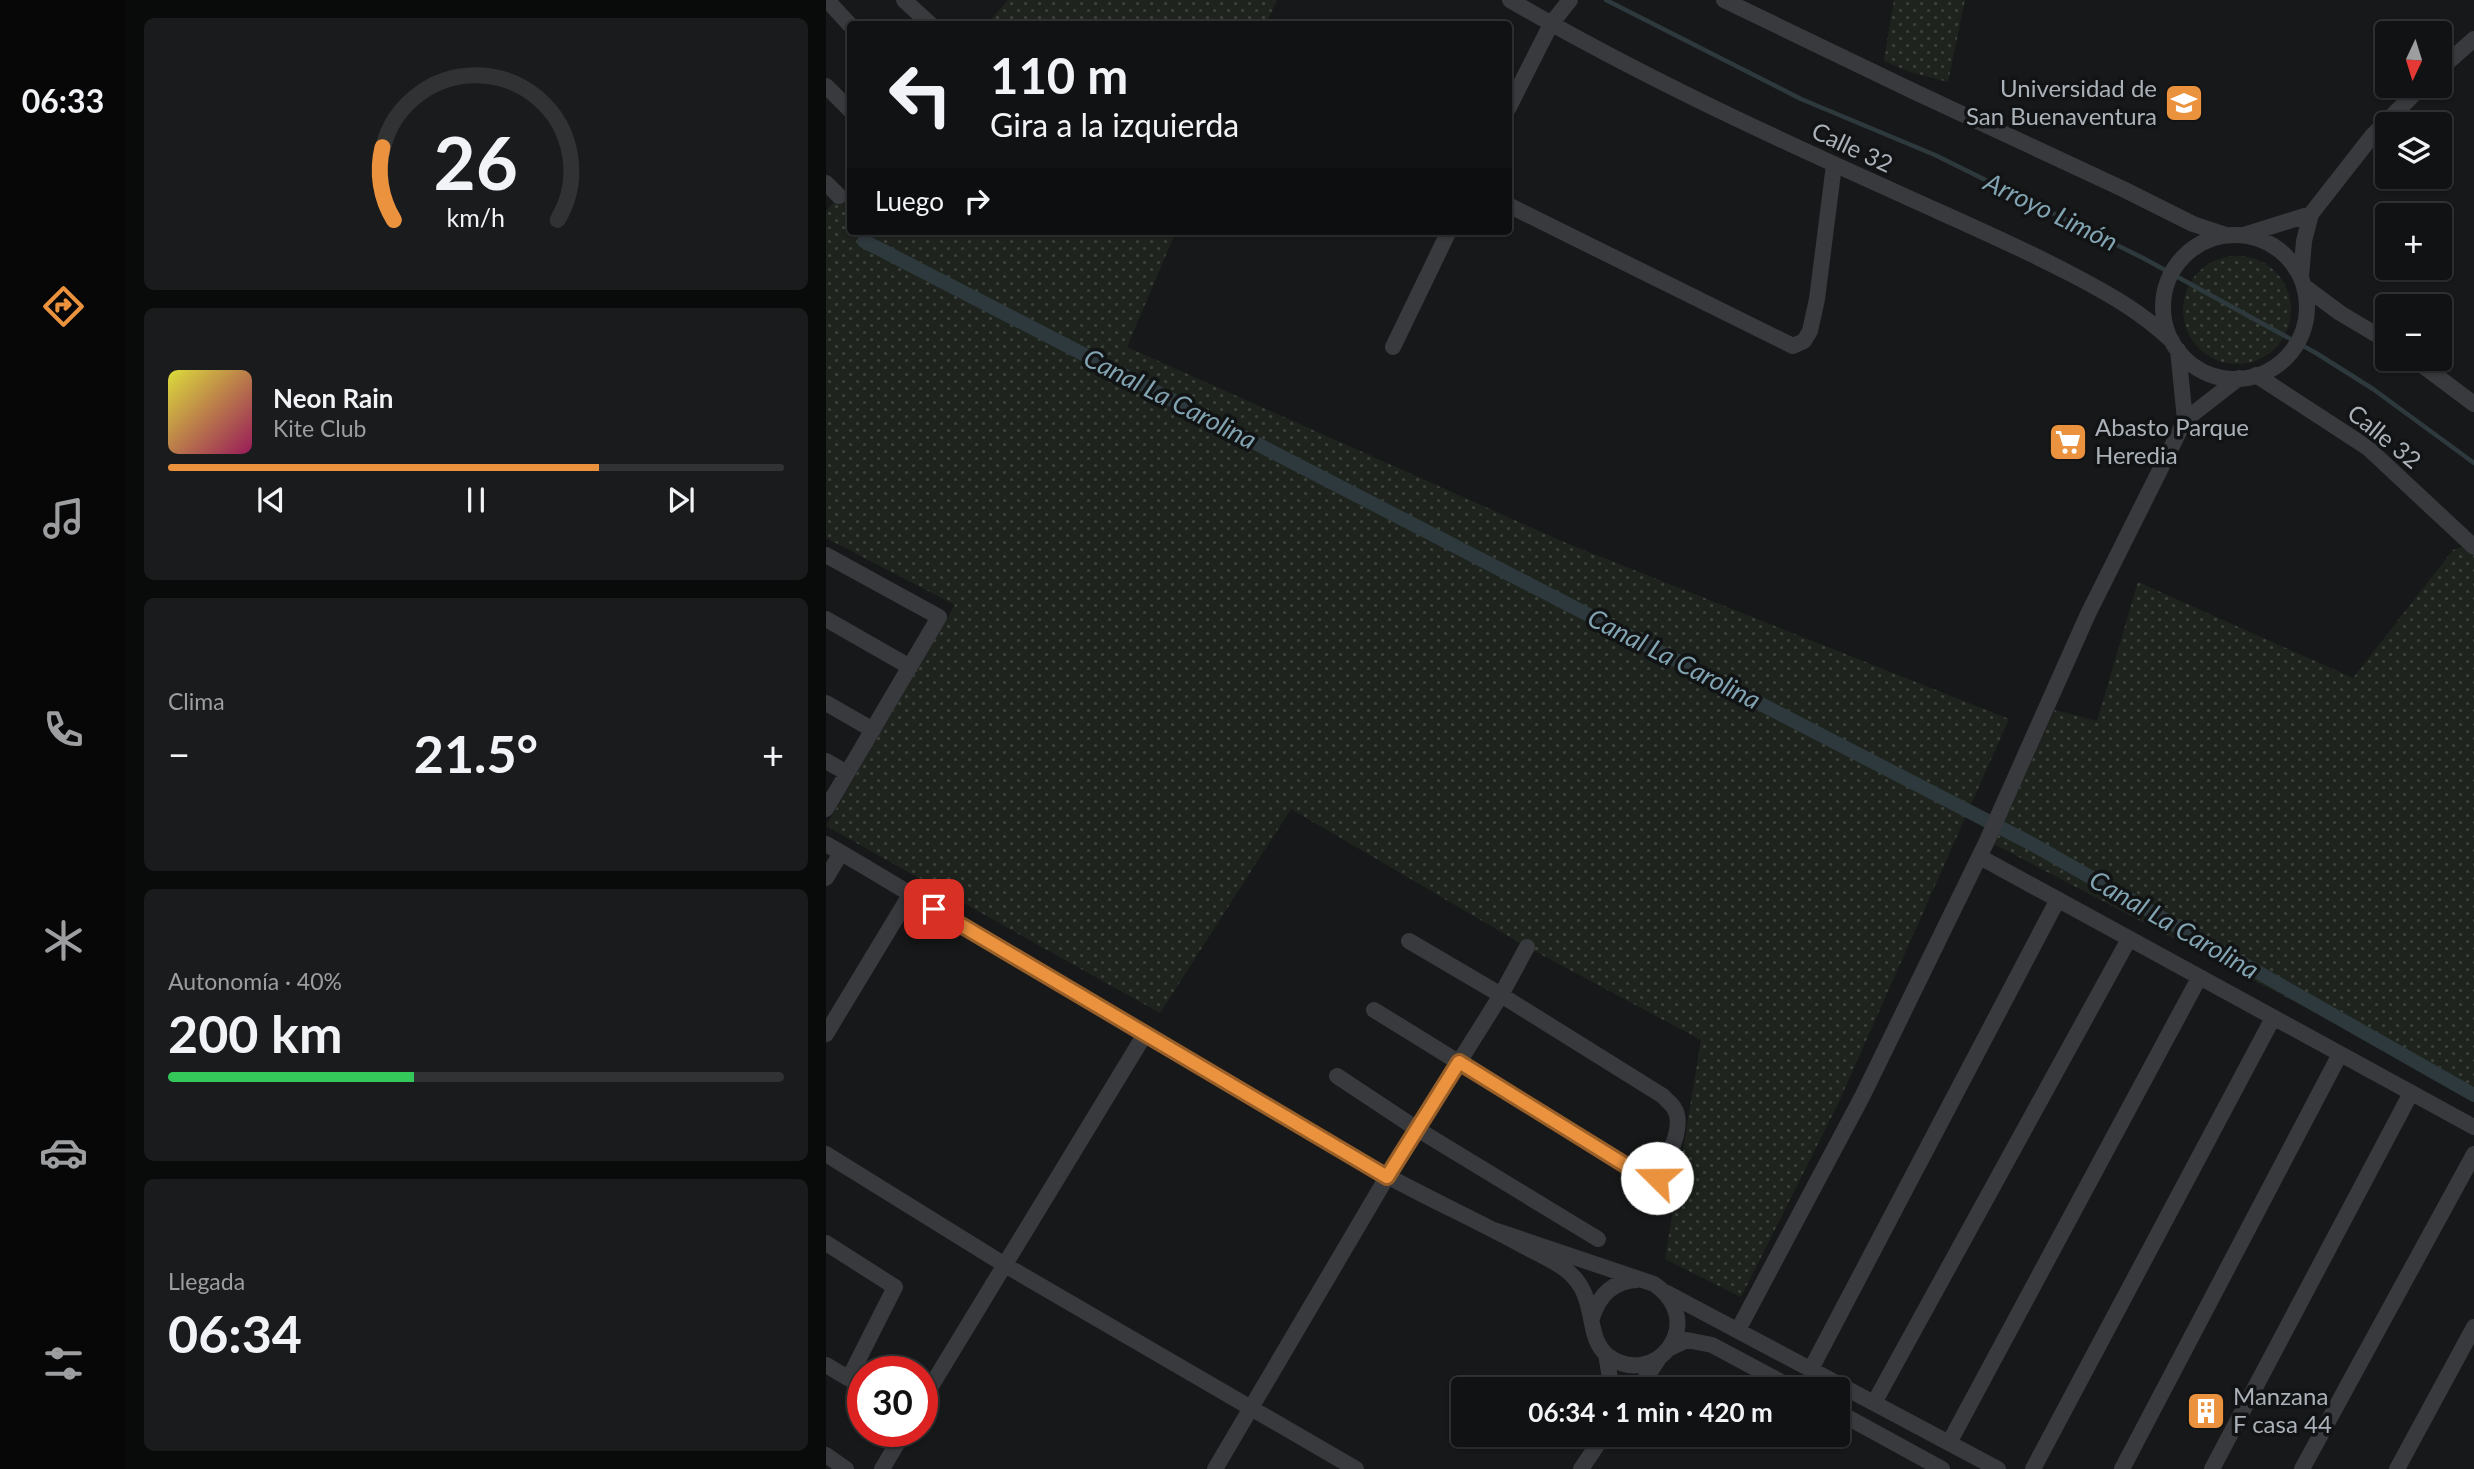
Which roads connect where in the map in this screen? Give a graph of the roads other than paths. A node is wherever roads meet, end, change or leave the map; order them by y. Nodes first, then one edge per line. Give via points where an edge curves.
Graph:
1 (904, 0) edge
2 (1510, 0) edge
3 (1570, 0) edge
4 (1724, 0) edge
5 (831, 5) edge
6 (1554, 20) junction
7 (927, 21) edge
8 (847, 22) edge
9 (2474, 39) edge
10 (2452, 58) edge
11 (826, 86) edge
12 (2410, 98) edge
13 (1512, 101) edge
14 (847, 107) edge
15 (1834, 164) junction
16 (826, 183) edge
17 (839, 196) dead end
18 (1512, 207) edge
19 (2311, 214) junction
20 (1447, 235) edge
21 (2226, 235) junction
22 (2244, 235) junction
23 (2303, 282) junction
24 (2375, 334) edge
25 (2175, 345) junction
26 (1393, 347) dead end
27 (2430, 371) edge
28 (2256, 375) junction
29 (2239, 378) junction
30 (2474, 404) edge
31 (2185, 420) junction
32 (2474, 547) edge
33 (826, 555) edge
34 (826, 620) edge
35 (909, 667) junction
36 (826, 703) edge
37 (873, 730) junction
38 (826, 761) edge
39 (847, 773) junction
40 (826, 809) edge
41 (826, 844) edge
42 (1983, 850) junction
43 (841, 853) junction
44 (826, 878) edge
45 (910, 895) junction
46 (2057, 901) junction
47 (2129, 939) junction
48 (1409, 941) dead end
49 (1527, 947) dead end
50 (2199, 978) junction
51 (1501, 995) junction
52 (1374, 1010) dead end
53 (2273, 1018) junction
54 (826, 1034) edge
55 (1145, 1034) junction
56 (2340, 1054) junction
57 (1459, 1062) junction
58 (1337, 1076) dead end
59 (2411, 1093) junction
60 (2474, 1127) edge
61 (1417, 1129) junction
62 (826, 1154) edge
63 (2474, 1154) edge
64 (1387, 1177) junction
65 (1494, 1230) junction
66 (1598, 1239) dead end
67 (826, 1243) edge
68 (1005, 1265) junction
69 (1641, 1280) junction
70 (1666, 1293) junction
71 (1592, 1318) junction
72 (2474, 1327) edge
73 (1738, 1330) junction
74 (1665, 1353) junction
75 (1606, 1354) junction
76 (867, 1356) edge
77 (826, 1365) edge
78 (1811, 1368) junction
79 (938, 1375) edge
80 (1610, 1377) edge
81 (1647, 1377) edge
82 (1772, 1377) edge
83 (847, 1378) edge
84 (1874, 1403) junction
85 (1251, 1408) junction
86 (1850, 1419) edge
87 (1949, 1443) junction
88 (895, 1447) edge
89 (1596, 1447) edge
90 (826, 1455) edge
91 (846, 1469) edge
92 (882, 1469) edge
93 (1215, 1469) edge
94 (1356, 1469) edge
95 (1581, 1469) edge
96 (1942, 1469) edge
97 (1998, 1469) edge
98 (2033, 1469) edge
99 (2122, 1469) edge
100 (2212, 1469) edge
101 (2302, 1469) edge
102 (2397, 1469) edge

1 - 7 street
2 - 6 street, Calle 32
3 - 6 street
4 - 21 street via 2193,224
5 - 8 street
6 - 13 street
6 - 15 street, Calle 32 via 1754,127
9 - 10 street
11 - 14 street
12 - 19 street via 2372,136
15 - 18 street via 1810,331 1804,341 1793,346
15 - 25 street, Calle 32 via 2034,255 2123,302 2148,318
16 - 17 street
19 - 22 street
19 - 23 street via 2304,241
20 - 26 street
21 - 22 street
21 - 25 street via 2187,254 2170,277 2163,308
22 - 23 street via 2278,249
23 - 24 street via 2340,313
23 - 28 street via 2308,311 2297,344 2286,358
25 - 29 street via 2205,372
25 - 31 street
27 - 30 street
28 - 29 street
28 - 32 street, Calle 32 via 2368,447
29 - 31 street
31 - 42 street via 2088,614
33 - 35 street via 939,617
34 - 35 street
35 - 37 street
36 - 37 street
37 - 39 street
38 - 39 street
39 - 40 street
41 - 43 street
42 - 46 street
42 - 73 street via 1863,1095
43 - 44 street
43 - 45 street
45 - 54 street
45 - 55 street
46 - 47 street
46 - 78 street
47 - 50 street
47 - 84 street
48 - 51 street
49 - 51 street
50 - 53 street
50 - 87 street
51 - 57 street
51 - 57 street via 1663,1096 1676,1110 1678,1123 1669,1157 1657,1178 1643,1176
52 - 57 street
53 - 56 street
53 - 98 street
55 - 64 street
55 - 68 street
56 - 59 street
56 - 99 street
57 - 61 street
58 - 61 street
59 - 60 street
59 - 100 street
61 - 64 street
61 - 66 street
62 - 68 street
63 - 101 street
64 - 65 street
64 - 85 street
65 - 69 street
65 - 71 street via 1564,1268 1587,1297
67 - 76 street via 895,1287
68 - 79 street
68 - 85 street
69 - 70 street
69 - 71 street via 1614,1285 1596,1304
70 - 73 street
70 - 74 street via 1678,1319 1677,1334
71 - 75 street via 1598,1344
72 - 102 street
73 - 78 street
74 - 75 street via 1646,1364 1632,1365
74 - 81 street
74 - 82 street via 1687,1340 1712,1345
75 - 80 street
77 - 83 street
78 - 84 street
84 - 87 street
85 - 93 street
85 - 94 street
86 - 96 street
87 - 97 street
88 - 92 street
89 - 95 street
90 - 91 street

